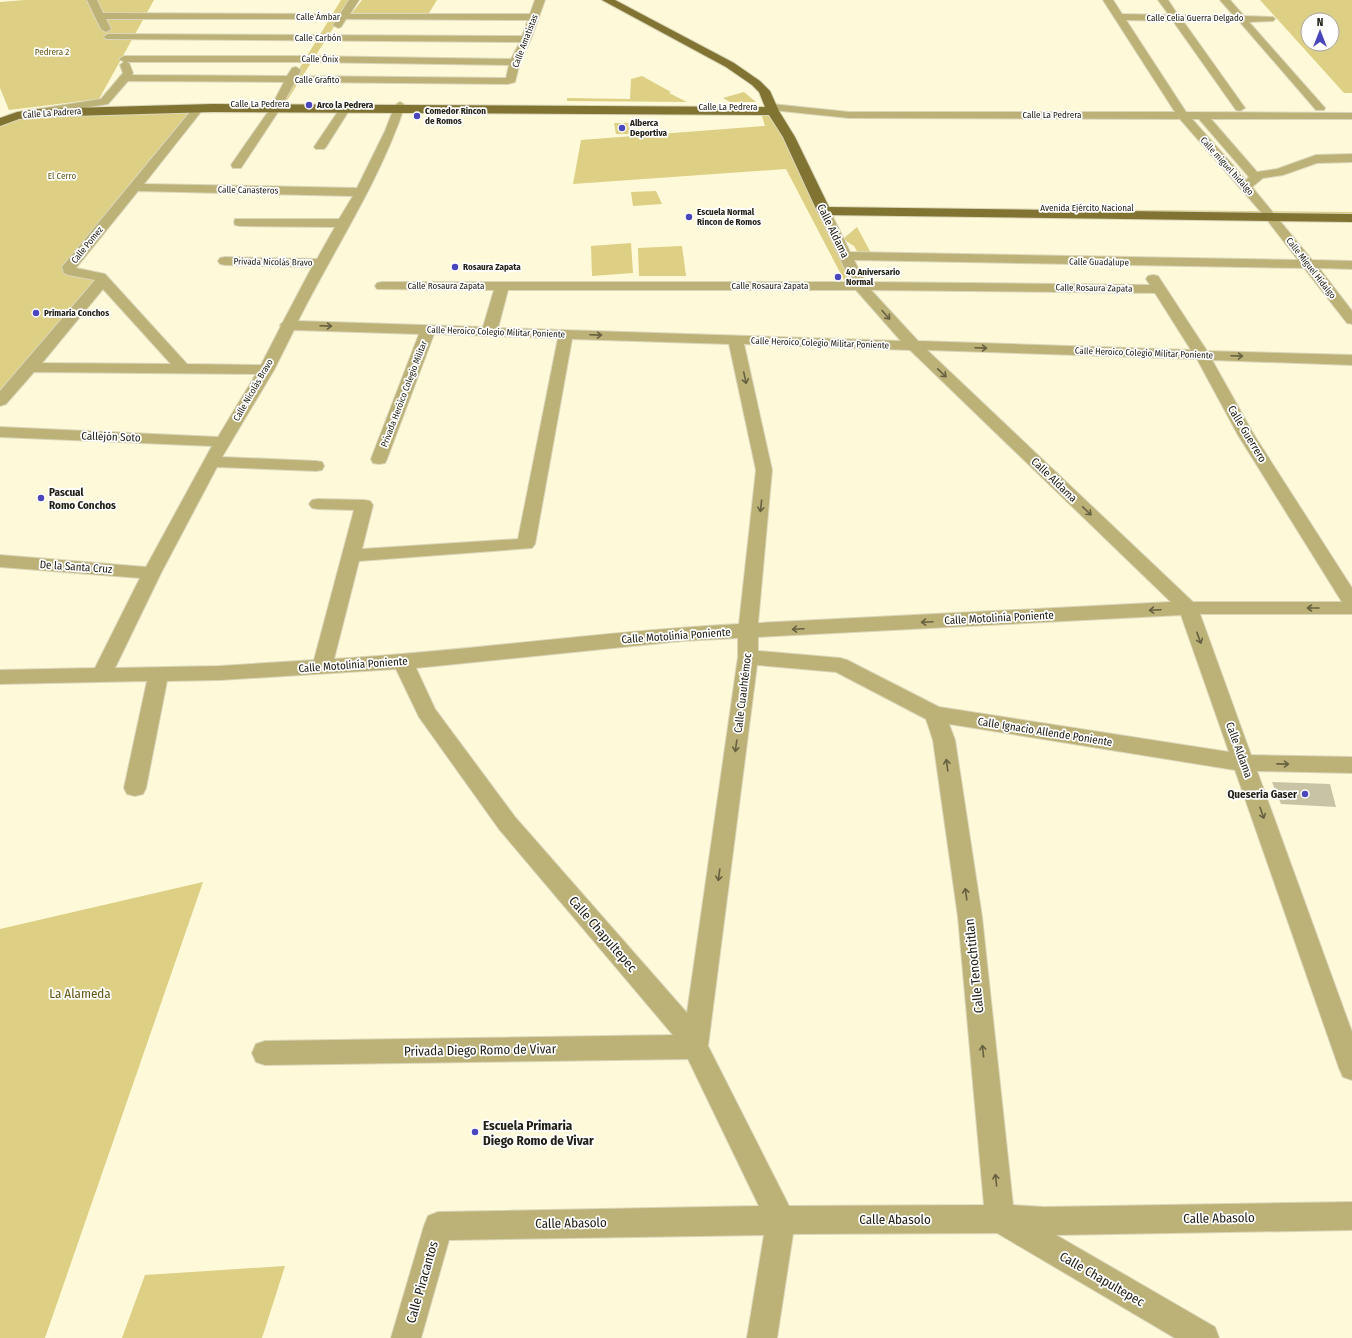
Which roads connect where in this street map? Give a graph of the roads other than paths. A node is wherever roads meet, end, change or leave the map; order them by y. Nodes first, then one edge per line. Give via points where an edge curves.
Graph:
1 (92, 0) edge
2 (354, 0) edge
3 (540, 0) edge
4 (607, 0) edge
5 (1108, 0) edge
6 (1163, 0) edge
7 (1225, 0) edge
8 (335, 6) dead end
9 (442, 6) dead end
10 (101, 16) junction
11 (328, 16) junction
12 (344, 17) junction
13 (437, 17) junction
14 (534, 17) junction
15 (1119, 18) junction
16 (1175, 18) junction
17 (1241, 18) junction
18 (1270, 19) dead end
19 (109, 37) junction
20 (330, 38) junction
21 (526, 39) junction
22 (308, 49) junction
23 (120, 53) junction
24 (317, 59) junction
25 (515, 62) junction
26 (125, 78) junction
27 (290, 80) junction
28 (304, 80) junction
29 (508, 81) joint
30 (287, 103) junction
31 (102, 106) junction
32 (399, 107) junction
33 (199, 108) junction
34 (1240, 108) junction
35 (1320, 108) junction
36 (1352, 108) edge
37 (345, 109) junction
38 (773, 109) junction
39 (1180, 112) junction
40 (1202, 116) junction
41 (1352, 116) edge
42 (2, 121) edge
43 (1205, 141) junction
44 (1225, 143) junction
45 (320, 147) dead end
46 (1352, 158) edge
47 (237, 164) dead end
48 (1255, 177) junction
49 (135, 187) junction
50 (1245, 187) junction
51 (361, 192) junction
52 (823, 209) junction
53 (1352, 210) edge
54 (1268, 213) junction
55 (1352, 218) edge
56 (240, 222) dead end
57 (343, 223) junction
58 (846, 256) junction
59 (225, 260) dead end
60 (321, 263) junction
61 (1144, 263) junction
62 (1308, 265) junction
63 (1352, 265) edge
64 (102, 280) junction
65 (382, 286) dead end
66 (502, 286) junction
67 (860, 286) junction
68 (1159, 289) junction
69 (1352, 320) edge
70 (287, 325) junction
71 (428, 330) junction
72 (489, 332) junction
73 (566, 334) junction
74 (736, 340) junction
75 (914, 346) junction
76 (1202, 355) junction
77 (1352, 360) edge
78 (28, 367) junction
79 (183, 369) junction
80 (266, 370) junction
81 (0, 401) edge
82 (0, 432) edge
83 (222, 442) junction
84 (379, 459) dead end
85 (211, 462) junction
86 (316, 466) dead end
87 (318, 504) dead end
88 (351, 556) junction
89 (0, 561) edge
90 (152, 572) junction
91 (1352, 603) edge
92 (1188, 608) junction
93 (1352, 608) edge
94 (748, 631) junction
95 (748, 657) junction
96 (403, 662) junction
97 (322, 667) junction
98 (159, 673) junction
99 (102, 674) junction
100 (0, 677) edge
101 (935, 714) junction
102 (1244, 764) junction
103 (1352, 765) edge
104 (135, 788) dead end
105 (696, 1047) junction
106 (265, 1053) dead end
107 (1352, 1068) edge
108 (1352, 1216) edge
109 (1000, 1219) junction
110 (781, 1220) junction
111 (438, 1226) joint
112 (406, 1338) edge
113 (762, 1338) edge
114 (1204, 1338) edge

1 - 10 street
2 - 12 street
3 - 14 street, Calle Amatistas
4 - 38 main road, Calle Aldama via 740,71 764,91
5 - 15 street, Calle miguel hidalgo
6 - 16 street
7 - 17 street
8 - 11 street
9 - 13 street
10 - 11 street, Calle Ámbar
10 - 19 street
11 - 12 street, Calle Ámbar
11 - 22 street
12 - 13 street, Calle Ámbar
12 - 20 street
13 - 14 street, Calle Ámbar
14 - 21 street, Calle Amatistas
15 - 16 street, Calle Celia Guerra Delgado
15 - 39 street, Calle miguel hidalgo
16 - 17 street, Calle Celia Guerra Delgado
16 - 34 street
17 - 18 street, Calle Celia Guerra Delgado
17 - 35 street
19 - 22 street, Calle Carbón
19 - 23 street
20 - 21 street, Calle Carbón
20 - 22 street, Calle Carbón
20 - 24 street
21 - 25 street, Calle Amatistas
22 - 23 street, Calle Ónix
22 - 24 street, Calle Ónix
22 - 27 street
23 - 26 street via 128,73
24 - 25 street, Calle Ónix
24 - 28 street
25 - 29 street, Calle Amatistas via 511,80
26 - 27 street, Calle Grafito
26 - 31 street
27 - 28 street, Calle Grafito
27 - 30 street
28 - 29 street, Calle Grafito
28 - 30 street
30 - 31 main road, Calle La Pedrera
30 - 32 main road, Calle La Pedrera
30 - 33 main road, Calle La Pedrera
30 - 37 main road, Calle La Pedrera
30 - 47 street
31 - 33 main road, Calle La Pedrera
31 - 42 main road, Calle La Padrera via 36,112
32 - 37 main road, Calle La Pedrera
32 - 38 main road, Calle La Pedrera
32 - 51 street, Calle Nicolás Bravo via 391,131
33 - 49 street, Calle Pomez
34 - 35 street
34 - 39 street
35 - 36 street
37 - 45 street
38 - 39 street, Calle La Pedrera via 849,115
38 - 52 main road, Calle Aldama
39 - 40 street, Calle La Pedrera
39 - 43 street, Calle miguel hidalgo
40 - 41 street, Calle La Pedrera
40 - 44 street
43 - 44 street
43 - 50 street, Calle miguel hidalgo
44 - 48 street
46 - 48 street via 1320,159
48 - 50 street
49 - 51 street, Calle Canasteros
49 - 64 street, Calle Pomez via 69,267 74,273 98,276
50 - 54 street, Calle miguel hidalgo
51 - 57 street, Calle Nicolás Bravo
52 - 54 main road, Avenida Ejército Nacional
52 - 58 street, Calle Aldama
53 - 54 main road, Avenida Ejército Nacional
54 - 55 main road, Avenida Ejército Nacional
54 - 62 street, Calle Miguel Hidalgo
56 - 57 street
57 - 60 street, Calle Nicolás Bravo
58 - 61 street, Calle Guadalupe
58 - 67 street, Calle Aldama
59 - 60 street, Privada Nicolás Bravo
60 - 70 street, Calle Nicolás Bravo
61 - 62 street, Calle Guadalupe
61 - 68 street, Calle Guerrero
62 - 63 street, Calle Guadalupe
62 - 69 street, Calle Miguel Hidalgo
64 - 78 street
64 - 79 street
65 - 66 street, Calle Rosaura Zapata
66 - 67 street, Calle Rosaura Zapata
66 - 72 street
67 - 68 street, Calle Rosaura Zapata
67 -> 75 street, Calle Aldama
68 - 76 street, Calle Guerrero
70 -> 71 street, Calle Heroico Colegio Militar Poniente
70 - 80 street, Calle Nicolás Bravo
71 - 72 street, Calle Heroico Colegio Militar Poniente
71 - 84 street, Privada Heróico Colegio Militar
72 - 73 street, Calle Heroico Colegio Militar Poniente
73 -> 74 street, Calle Heroico Colegio Militar Poniente
73 - 88 street via 526,544
74 - 75 street, Calle Heroico Colegio Militar Poniente
74 -> 94 street, Calle Cuauhtémoc via 764,470
75 -> 76 street, Calle Heroico Colegio Militar Poniente
75 -> 92 street, Calle Aldama
76 -> 77 street, Calle Heroico Colegio Militar Poniente
76 - 91 street, Calle Guerrero via 1246,435
78 - 79 street
78 - 81 street
79 - 80 street
80 - 83 street, Calle Nicolás Bravo
82 - 83 street, Callejón Soto
83 - 85 street, Calle Nicolás Bravo
85 - 86 street
85 - 90 street, Calle Nicolás Bravo
87 - 88 street via 364,505
88 - 97 street
89 - 90 street, De la Santa Cruz
90 - 99 street, Calle Nicolás Bravo
93 -> 92 street, Calle Motolinía Poniente
92 -> 94 street, Calle Motolinía Poniente
92 -> 102 street, Calle Aldama
94 - 95 street, Calle Cuauhtémoc
94 - 96 street, Calle Motolinía Poniente via 682,634
95 - 101 street, Calle Ignacio Allende Poniente via 840,665
95 -> 105 street, Calle Cuauhtémoc
96 - 97 street, Calle Motolinía Poniente
96 - 105 street, Calle Chapultepec via 426,712 507,823 684,1029
97 - 98 street, Calle Motolinía Poniente via 220,673
98 - 99 street, Calle Motolinía Poniente
98 - 104 street
99 - 100 street, Calle Motolinía Poniente
101 - 102 street, Calle Ignacio Allende Poniente
109 -> 101 street, Calle Tenochtitlan via 970,917 944,740
102 -> 103 street, Calle Ignacio Allende Poniente
102 -> 107 street, Calle Aldama
105 - 106 street, Privada Diego Romo de Vivar
105 - 110 street, Calle Chapultepec
108 - 109 street, Calle Abasolo via 1044,1221
109 - 110 street, Calle Abasolo
109 - 114 street, Calle Chapultepec
110 - 111 street, Calle Abasolo
110 - 113 street
111 - 112 street, Calle Piracantos

